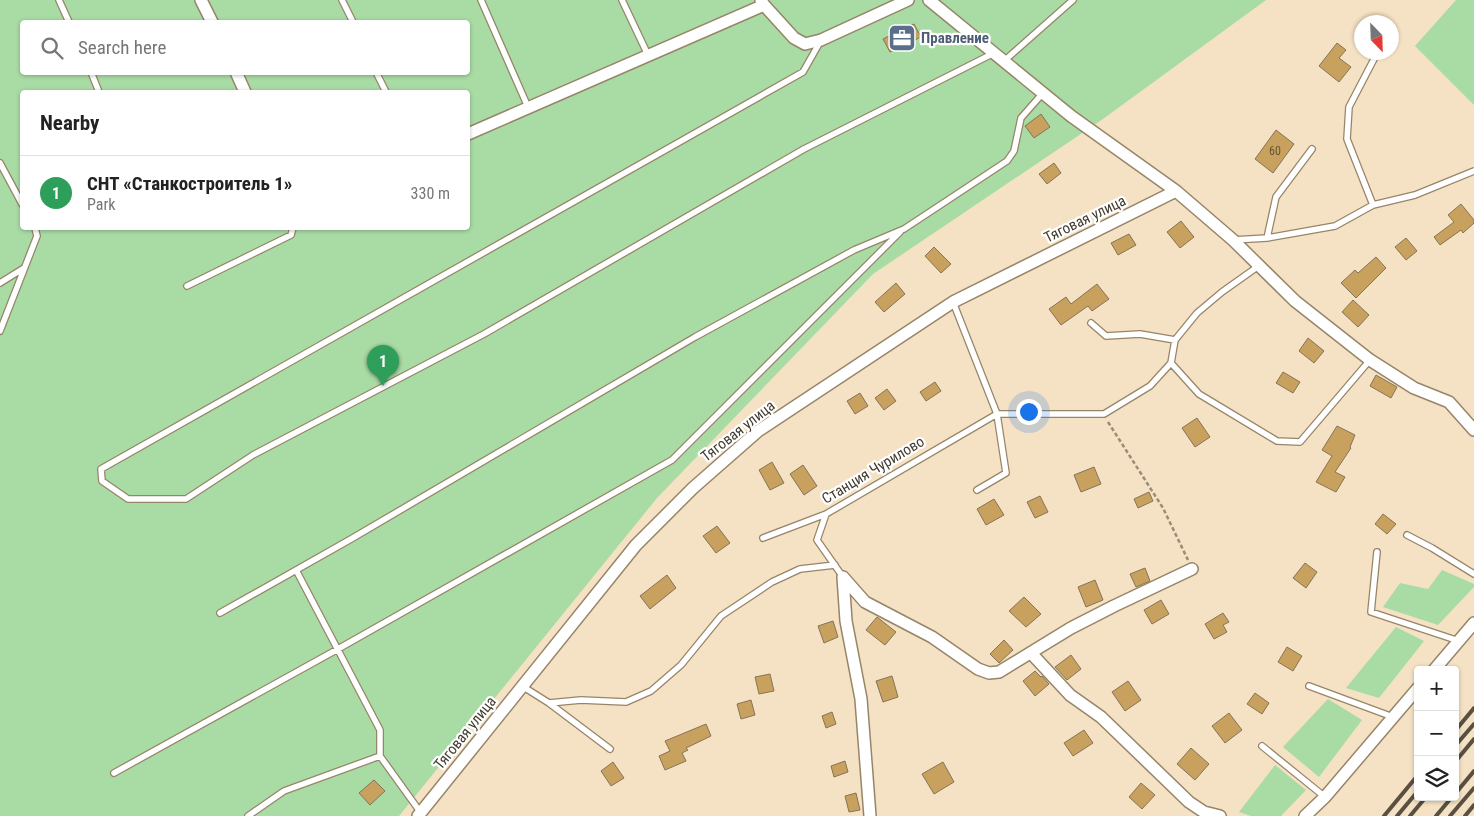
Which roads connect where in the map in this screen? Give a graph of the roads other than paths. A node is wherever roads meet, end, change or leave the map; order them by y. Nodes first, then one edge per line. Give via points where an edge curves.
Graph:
1 (59, 0) edge
2 (201, 0) edge
3 (342, 0) edge
4 (481, 0) edge
5 (622, 0) edge
6 (908, 0) edge
7 (929, 0) edge
8 (1073, 0) edge
9 (763, 2) edge
10 (68, 20) edge
11 (211, 20) edge
12 (352, 20) edge
13 (821, 40) junction
14 (994, 53) junction
15 (648, 55) junction
16 (1373, 60) edge
17 (1004, 61) junction
18 (92, 75) edge
19 (237, 75) edge
20 (378, 75) edge
21 (98, 90) edge
22 (244, 90) edge
23 (385, 90) edge
24 (1043, 93) junction
25 (528, 107) junction
26 (470, 133) edge
27 (1312, 150) dead end
28 (0, 163) edge
29 (1474, 171) edge
30 (1176, 191) junction
31 (20, 200) edge
32 (1373, 205) junction
33 (904, 229) junction
34 (37, 230) edge
35 (292, 230) edge
36 (1266, 238) junction
37 (1234, 240) junction
38 (1260, 265) junction
39 (24, 268) junction
40 (0, 283) edge
41 (187, 286) dead end
42 (953, 302) junction
43 (1091, 323) dead end
44 (0, 331) edge
45 (1175, 340) junction
46 (1370, 360) junction
47 (1171, 362) junction
48 (997, 414) junction
49 (1474, 430) edge
50 (977, 490) dead end
51 (826, 514) junction
52 (1407, 535) dead end
53 (763, 538) dead end
54 (1377, 552) dead end
55 (835, 565) junction
56 (1192, 569) road end
57 (296, 570) junction
58 (1474, 574) edge
59 (843, 577) junction
60 (220, 613) dead end
61 (1474, 623) edge
62 (1459, 641) junction
63 (338, 649) junction
64 (1031, 653) junction
65 (1437, 666) edge
66 (522, 686) junction
67 (1309, 686) dead end
68 (1414, 693) edge
69 (549, 703) junction
70 (1393, 717) junction
71 (1262, 746) dead end
72 (610, 749) dead end
73 (380, 756) junction
74 (114, 773) dead end
75 (1326, 797) junction
76 (419, 814) edge
77 (1202, 814) edge
78 (248, 816) edge
79 (870, 816) edge
80 (1220, 816) edge
81 (1305, 816) edge

1 - 10 lane
2 - 11 street
3 - 12 lane
4 - 25 lane
5 - 15 lane
6 - 13 street
7 - 14 street
8 - 17 lane
9 - 13 street via 794,38 806,44
9 - 15 street
13 - 14 lane via 803,72 102,469 102,481 128,499 186,499 253,455 484,334 804,148
14 - 17 street
15 - 25 street
16 - 32 lane via 1349,107 1347,139
17 - 24 street
18 - 21 lane
19 - 22 street
20 - 23 lane
24 - 30 street
24 - 33 lane via 1021,118 1014,151 1007,162
25 - 26 street
27 - 36 lane via 1276,197
28 - 31 lane
29 - 32 lane via 1415,195
30 - 37 street
30 - 42 street, Тяговая улица
32 - 36 lane via 1335,226
33 - 57 lane via 854,250 695,337
33 - 63 lane via 672,460
34 - 39 lane
35 - 41 lane via 291,235
36 - 37 lane
37 - 38 street
38 - 45 lane via 1197,313
38 - 46 street via 1295,301
39 - 40 lane
39 - 44 lane
42 - 48 lane
42 - 66 street, Тяговая улица via 758,431 693,488 636,545
43 - 45 lane via 1106,336 1140,334
45 - 47 lane
46 - 47 lane via 1300,442 1277,441 1199,394
46 - 49 street via 1414,388 1449,402
47 - 48 lane via 1150,386 1104,414
48 - 50 lane via 1006,473
48 - 51 lane, Станция Чурилово
51 - 53 lane
51 - 55 lane, Станция Чурилово via 817,540
52 - 58 lane
54 - 62 lane via 1371,612
55 - 59 lane, Станция Чурилово
55 - 69 lane via 800,569 772,582 721,616 681,665 651,691 626,702 581,700
56 - 64 street, Станция Чурилово via 1114,606
57 - 60 lane
57 - 63 lane
59 - 64 street, Станция Чурилово via 865,602 932,637 978,669 999,672
59 - 79 street, Станция Чурилово via 846,621 862,699
61 - 62 street
62 - 65 street
63 - 73 lane via 380,730
63 - 74 lane
64 - 77 street via 1070,695 1101,716
66 - 69 lane
66 - 76 street, Тяговая улица
67 - 70 lane
68 - 70 street
69 - 72 lane
70 - 75 street
71 - 75 lane
73 - 76 lane
73 - 78 lane via 284,791
75 - 81 street
77 - 80 street

